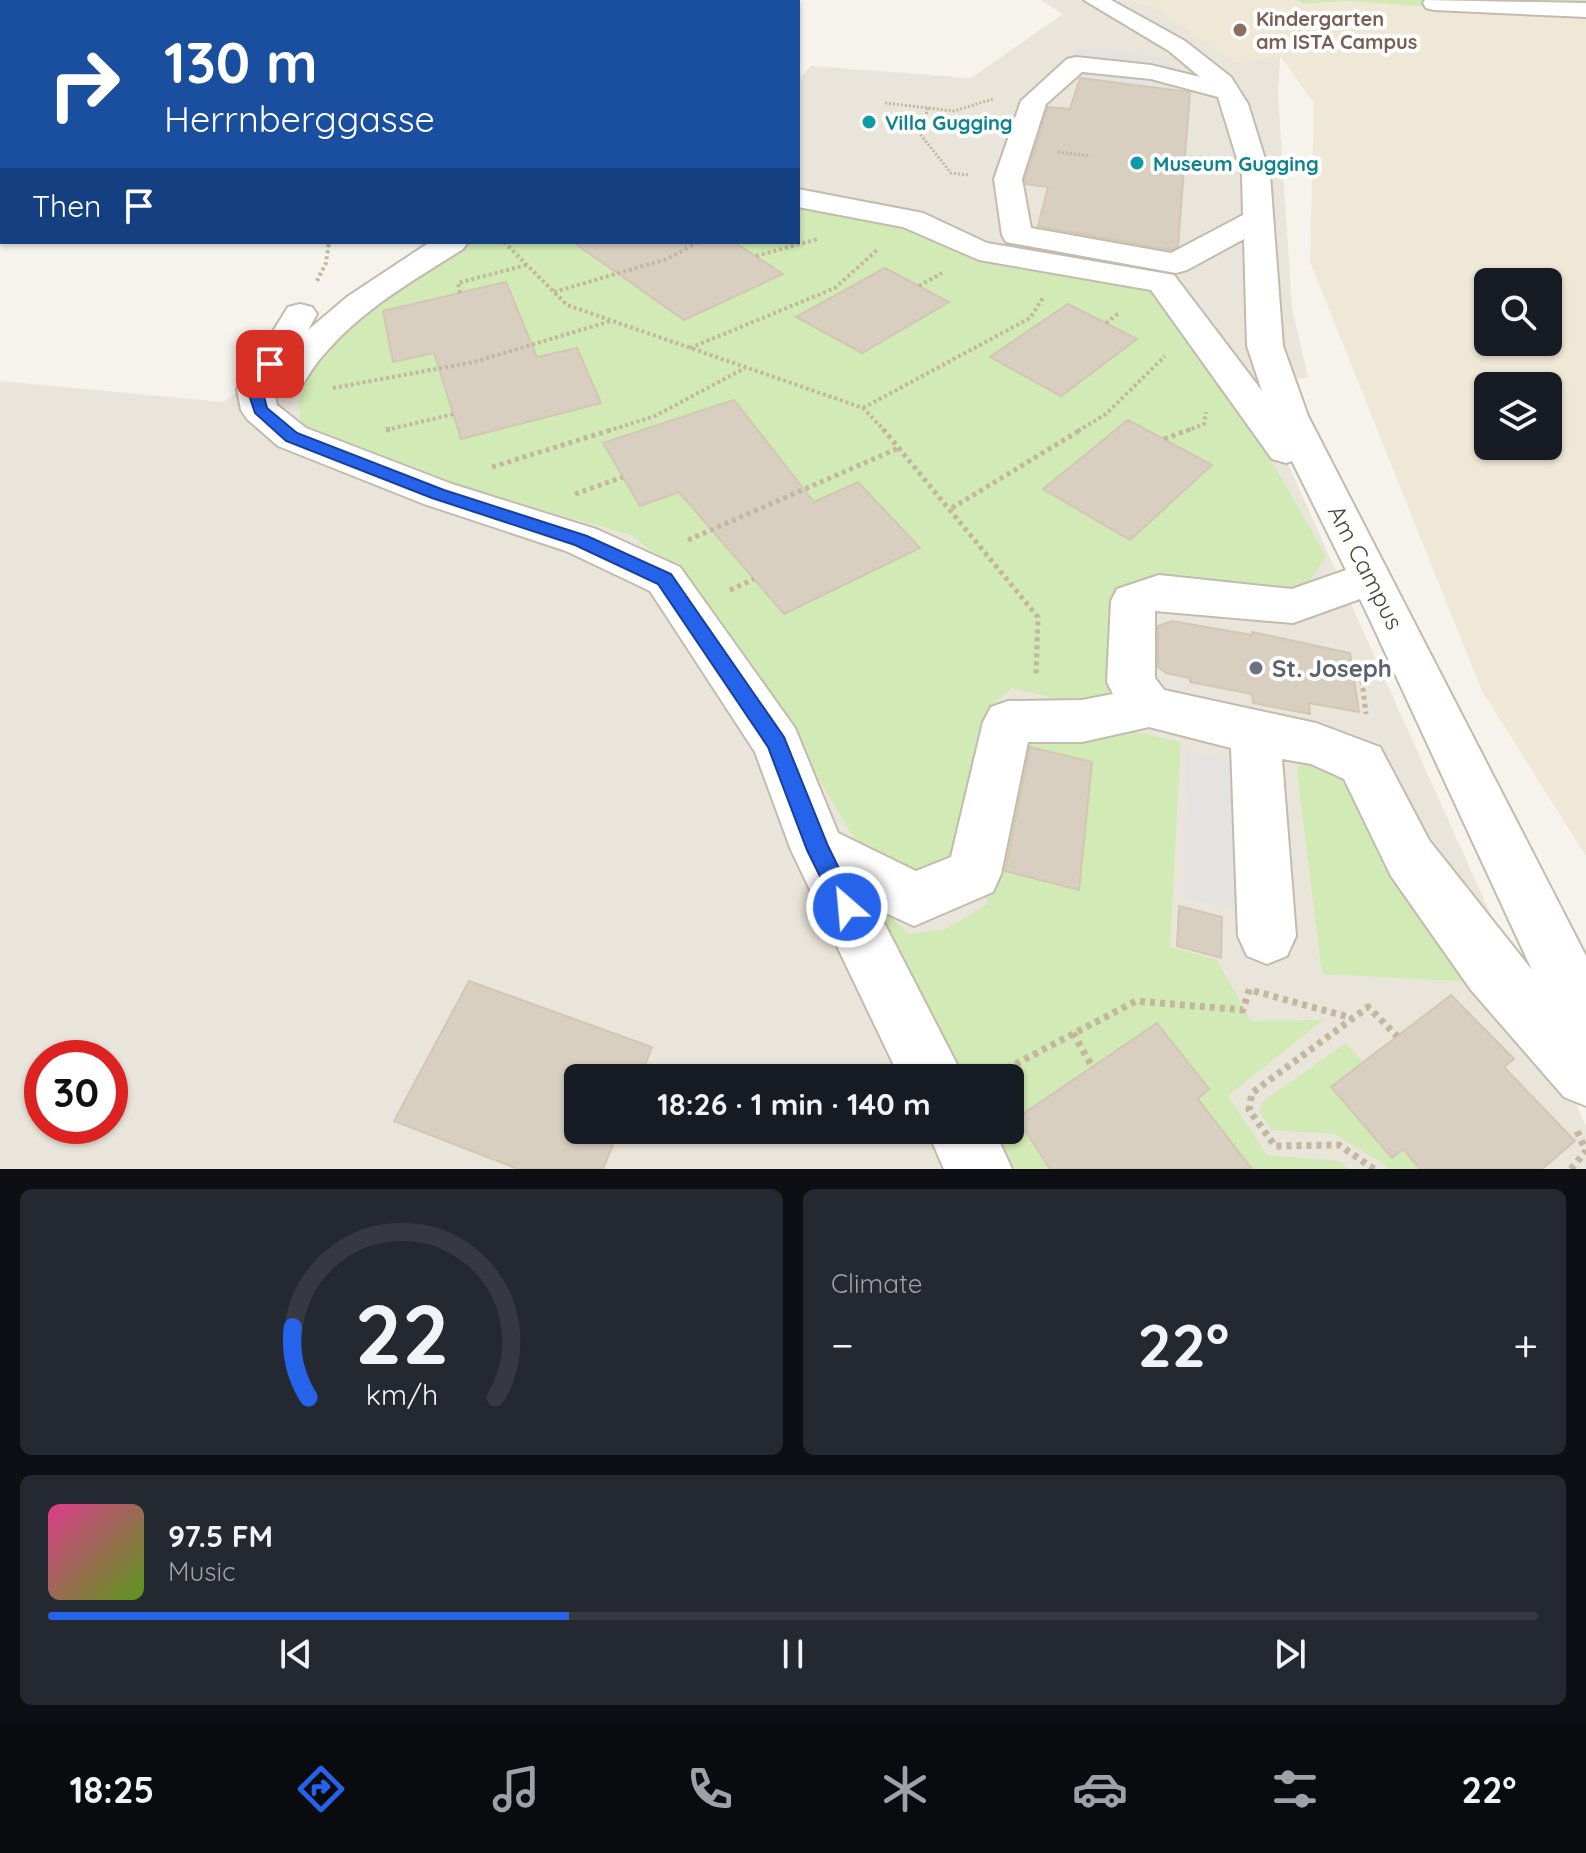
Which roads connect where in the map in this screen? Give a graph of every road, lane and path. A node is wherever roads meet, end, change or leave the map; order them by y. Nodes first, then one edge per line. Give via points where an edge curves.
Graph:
1 (1095, 0) edge
2 (1434, 3) dead end
3 (1586, 10) edge
4 (1228, 92) junction
5 (885, 103) dead end
6 (928, 108) junction
7 (1018, 147) junction
8 (800, 198) edge
9 (912, 219) junction
10 (1258, 219) junction
11 (449, 244) edge
12 (506, 244) edge
13 (694, 244) edge
14 (526, 265) junction
15 (1064, 265) junction
16 (554, 292) junction
17 (460, 293) dead end
18 (300, 314) dead end
19 (611, 321) junction
20 (1195, 326) junction
21 (689, 348) junction
22 (745, 368) junction
23 (281, 394) junction
24 (863, 408) junction
25 (292, 437) junction
26 (901, 447) junction
27 (422, 488) junction
28 (952, 508) junction
29 (1362, 560) junction
30 (632, 564) junction
31 (1360, 672) dead end
32 (1149, 707) junction
33 (1367, 720) dead end
34 (1034, 721) junction
35 (1255, 733) junction
36 (818, 850) junction
37 (1267, 936) joint
38 (1249, 990) junction
39 (1352, 1018) junction
40 (1586, 1019) edge
41 (1073, 1033) junction
42 (1397, 1036) dead end
43 (926, 1064) edge
44 (1014, 1064) edge
45 (1093, 1068) dead end
46 (1586, 1075) edge
47 (966, 1144) edge
48 (979, 1169) edge
49 (1374, 1169) edge

1 - 4 street via 1177,46
2 - 3 street
4 - 7 street via 1151,72 1076,64 1034,101
4 - 10 street, Am Campus via 1248,139
5 - 6 path
6 - 7 path via 954,111 985,99 1003,101 1008,134
6 - 7 path via 920,134 951,173 971,176 999,154
7 - 10 street via 1008,179 1017,235 1176,263
8 - 9 street
9 - 15 street via 979,251
9 - 21 path via 835,288
10 - 29 street, Am Campus via 1265,346 1289,416
11 - 23 street via 353,309 296,362
12 - 14 path
13 - 16 path via 667,259
14 - 16 path
14 - 17 path via 458,283
15 - 20 street via 1162,282
15 - 24 path via 1030,318
16 - 19 path via 567,305
18 - 25 street via 255,389 260,410
19 - 21 path
19 - 23 path via 390,382
20 - 28 path via 1106,414
20 - 29 street
21 - 22 path
22 - 24 path
22 - 27 path via 655,416
23 - 25 street via 276,404
24 - 26 path
25 - 27 street
26 - 28 path
26 - 30 path
27 - 30 street via 581,540
28 - 34 path via 1038,617
29 - 32 street via 1293,606 1159,592 1133,601 1131,682
29 - 40 street, Am Campus
30 - 36 street via 665,579 777,743
31 - 33 path
32 - 34 street via 1082,721
32 - 35 street
34 - 36 street via 1008,722 974,874 914,899
35 - 37 street
35 - 46 street via 1316,744 1362,763 1410,858 1492,969
36 - 43 street
37 - 38 path
38 - 39 path
38 - 41 path via 1243,1010 1136,1001
39 - 42 path via 1368,1007
39 - 49 path via 1252,1093 1249,1110 1275,1146 1339,1145
41 - 44 path
41 - 45 path
47 - 48 street

